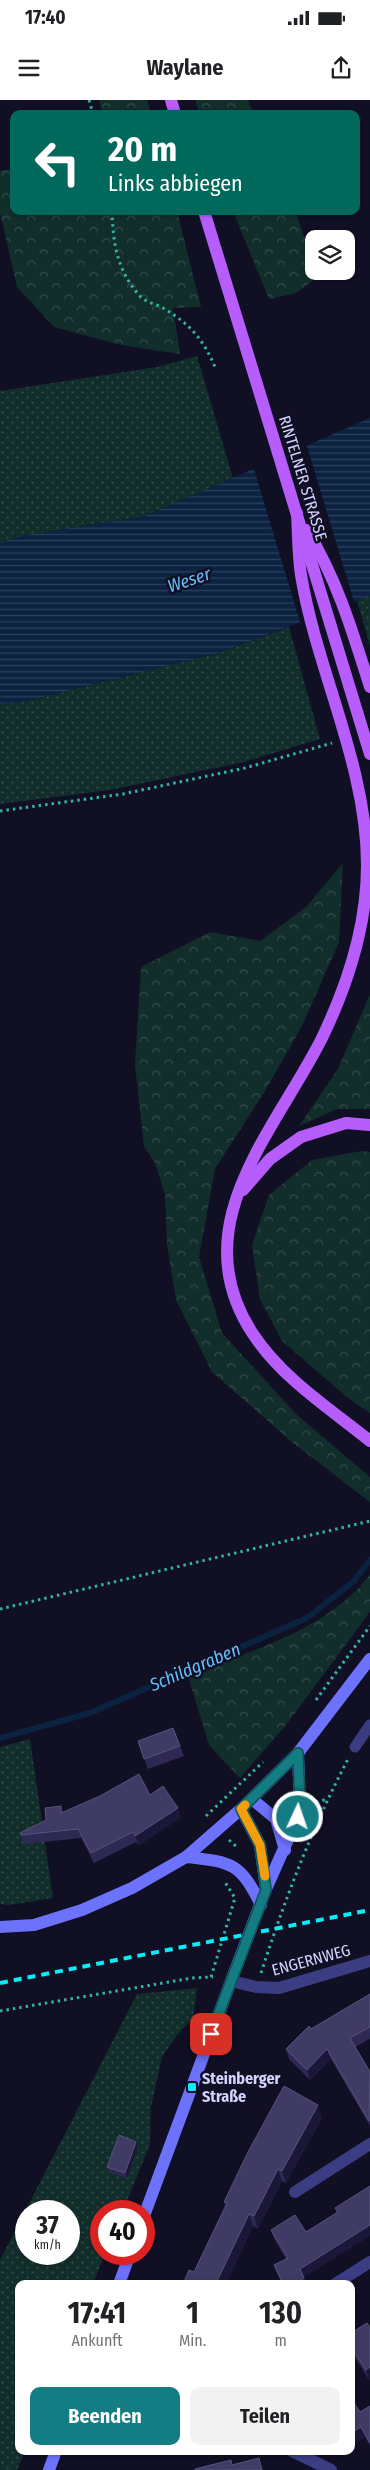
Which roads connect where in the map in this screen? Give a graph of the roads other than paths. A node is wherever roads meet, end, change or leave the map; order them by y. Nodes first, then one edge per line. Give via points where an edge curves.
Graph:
1 (205, 215) edge
2 (297, 513) junction
3 (370, 687) edge
4 (370, 754) edge
5 (370, 1125) edge
6 (237, 1198) junction
7 (370, 1440) edge
8 (370, 1660) edge
9 (370, 1725) edge
10 (355, 1746) road end
11 (298, 1753) junction
12 (252, 1799) junction
13 (241, 1809) junction
14 (285, 1850) junction
15 (186, 1857) junction
16 (266, 1890) junction
17 (261, 1905) junction
18 (0, 1927) edge
19 (370, 1961) edge
20 (231, 1981) junction
21 (370, 2144) edge
22 (295, 2192) dead end
23 (150, 2200) edge
24 (370, 2262) edge
25 (126, 2265) edge
26 (120, 2280) edge
27 (341, 2280) edge
28 (55, 2455) edge
29 (300, 2455) edge
30 (49, 2470) edge
31 (330, 2470) edge

1 - 2 main road, RINTELNER STRASSE
2 - 3 main road via 327,564 348,616
2 - 4 main road, RINTELNER STRASSE
2 - 6 main road via 301,574 357,784 367,865 364,907 348,978 320,1041 255,1151
5 - 6 main road via 346,1123 301,1137 270,1159
6 - 7 main road via 227,1252 228,1274 242,1314 269,1355 295,1382
8 - 11 street
9 - 10 lane
11 - 12 street
11 - 14 street via 300,1805
12 - 13 street
12 - 14 street via 276,1819
13 - 15 street
13 - 16 street via 260,1845
14 - 16 street
15 - 17 street via 222,1861 236,1869 250,1882
15 - 18 street via 132,1888 82,1910 34,1925
16 - 17 street
17 - 20 street
19 - 20 street, ENGERNWEG via 279,1988
20 - 23 street
21 - 22 street
24 - 27 street
25 - 26 street
28 - 30 street
29 - 31 street

